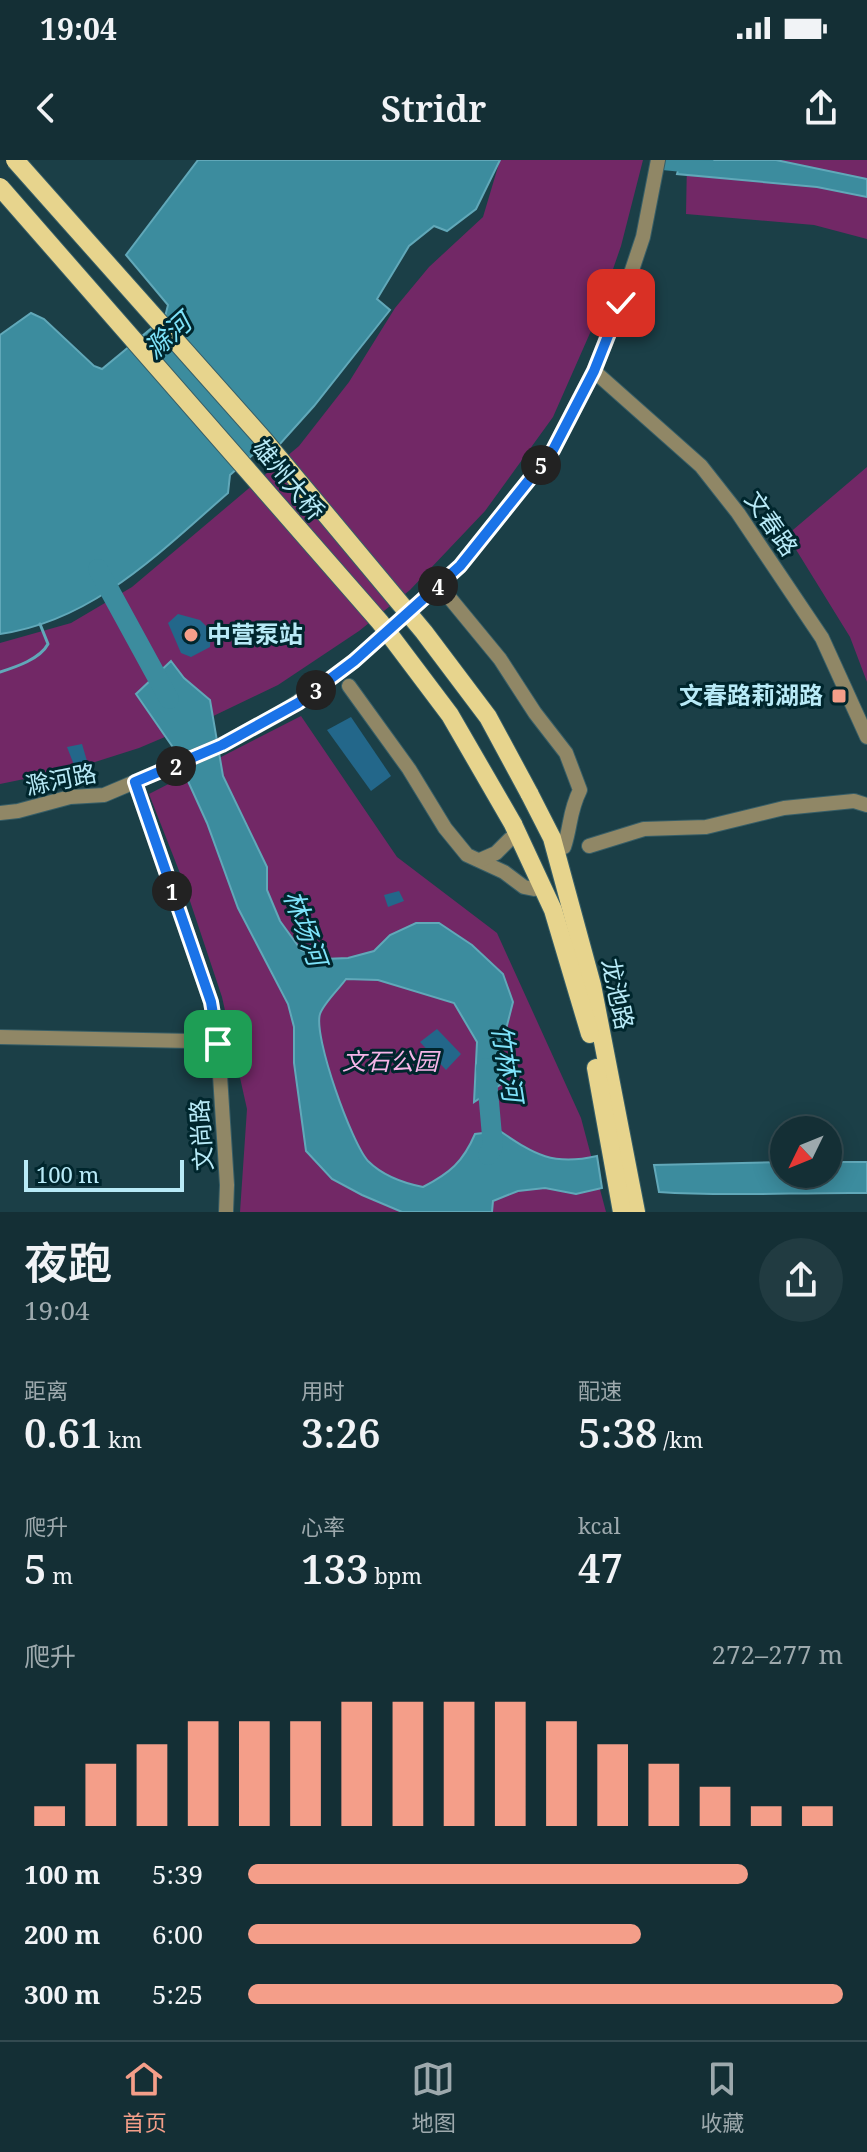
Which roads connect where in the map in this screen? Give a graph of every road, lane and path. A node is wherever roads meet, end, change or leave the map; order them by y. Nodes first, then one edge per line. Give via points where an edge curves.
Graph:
1 (15, 160) edge
2 (656, 167) edge
3 (0, 187) edge
4 (594, 371) junction
5 (444, 591) dead end
6 (349, 686) dead end
7 (867, 737) edge
8 (135, 782) junction
9 (529, 793) joint
10 (867, 805) edge
11 (570, 811) junction
12 (0, 813) edge
13 (546, 819) dead end
14 (511, 831) junction
15 (589, 846) dead end
16 (564, 847) dead end
17 (480, 860) junction
18 (534, 889) dead end
19 (0, 1037) edge
20 (218, 1044) junction
21 (226, 1212) edge
22 (622, 1212) edge
23 (636, 1212) edge

1 - 9 main road, 雄州大桥, bridge via 263,439 424,632 488,717
2 - 4 street via 643,237
3 - 14 main road, 雄州大桥, bridge via 380,622 450,715
4 - 7 street, 文春路 via 701,466 738,513 822,638
4 - 8 street, 滁河路 via 553,450 460,566 354,661 307,696 222,745
5 - 11 street via 566,753 580,790
6 - 17 street via 445,828 467,855
8 - 12 street, 滁河路 via 104,795
8 - 20 street, 文尚路 via 211,1002
9 - 23 main road, 龙池路 via 552,838 592,985
10 - 15 street via 854,801 784,808 706,827 644,829
11 - 13 street
11 - 16 street
14 - 17 street via 496,853
14 - 22 main road, 龙池路 via 553,910 588,1025
17 - 18 street
19 - 20 street
20 - 21 street, 文尚路

